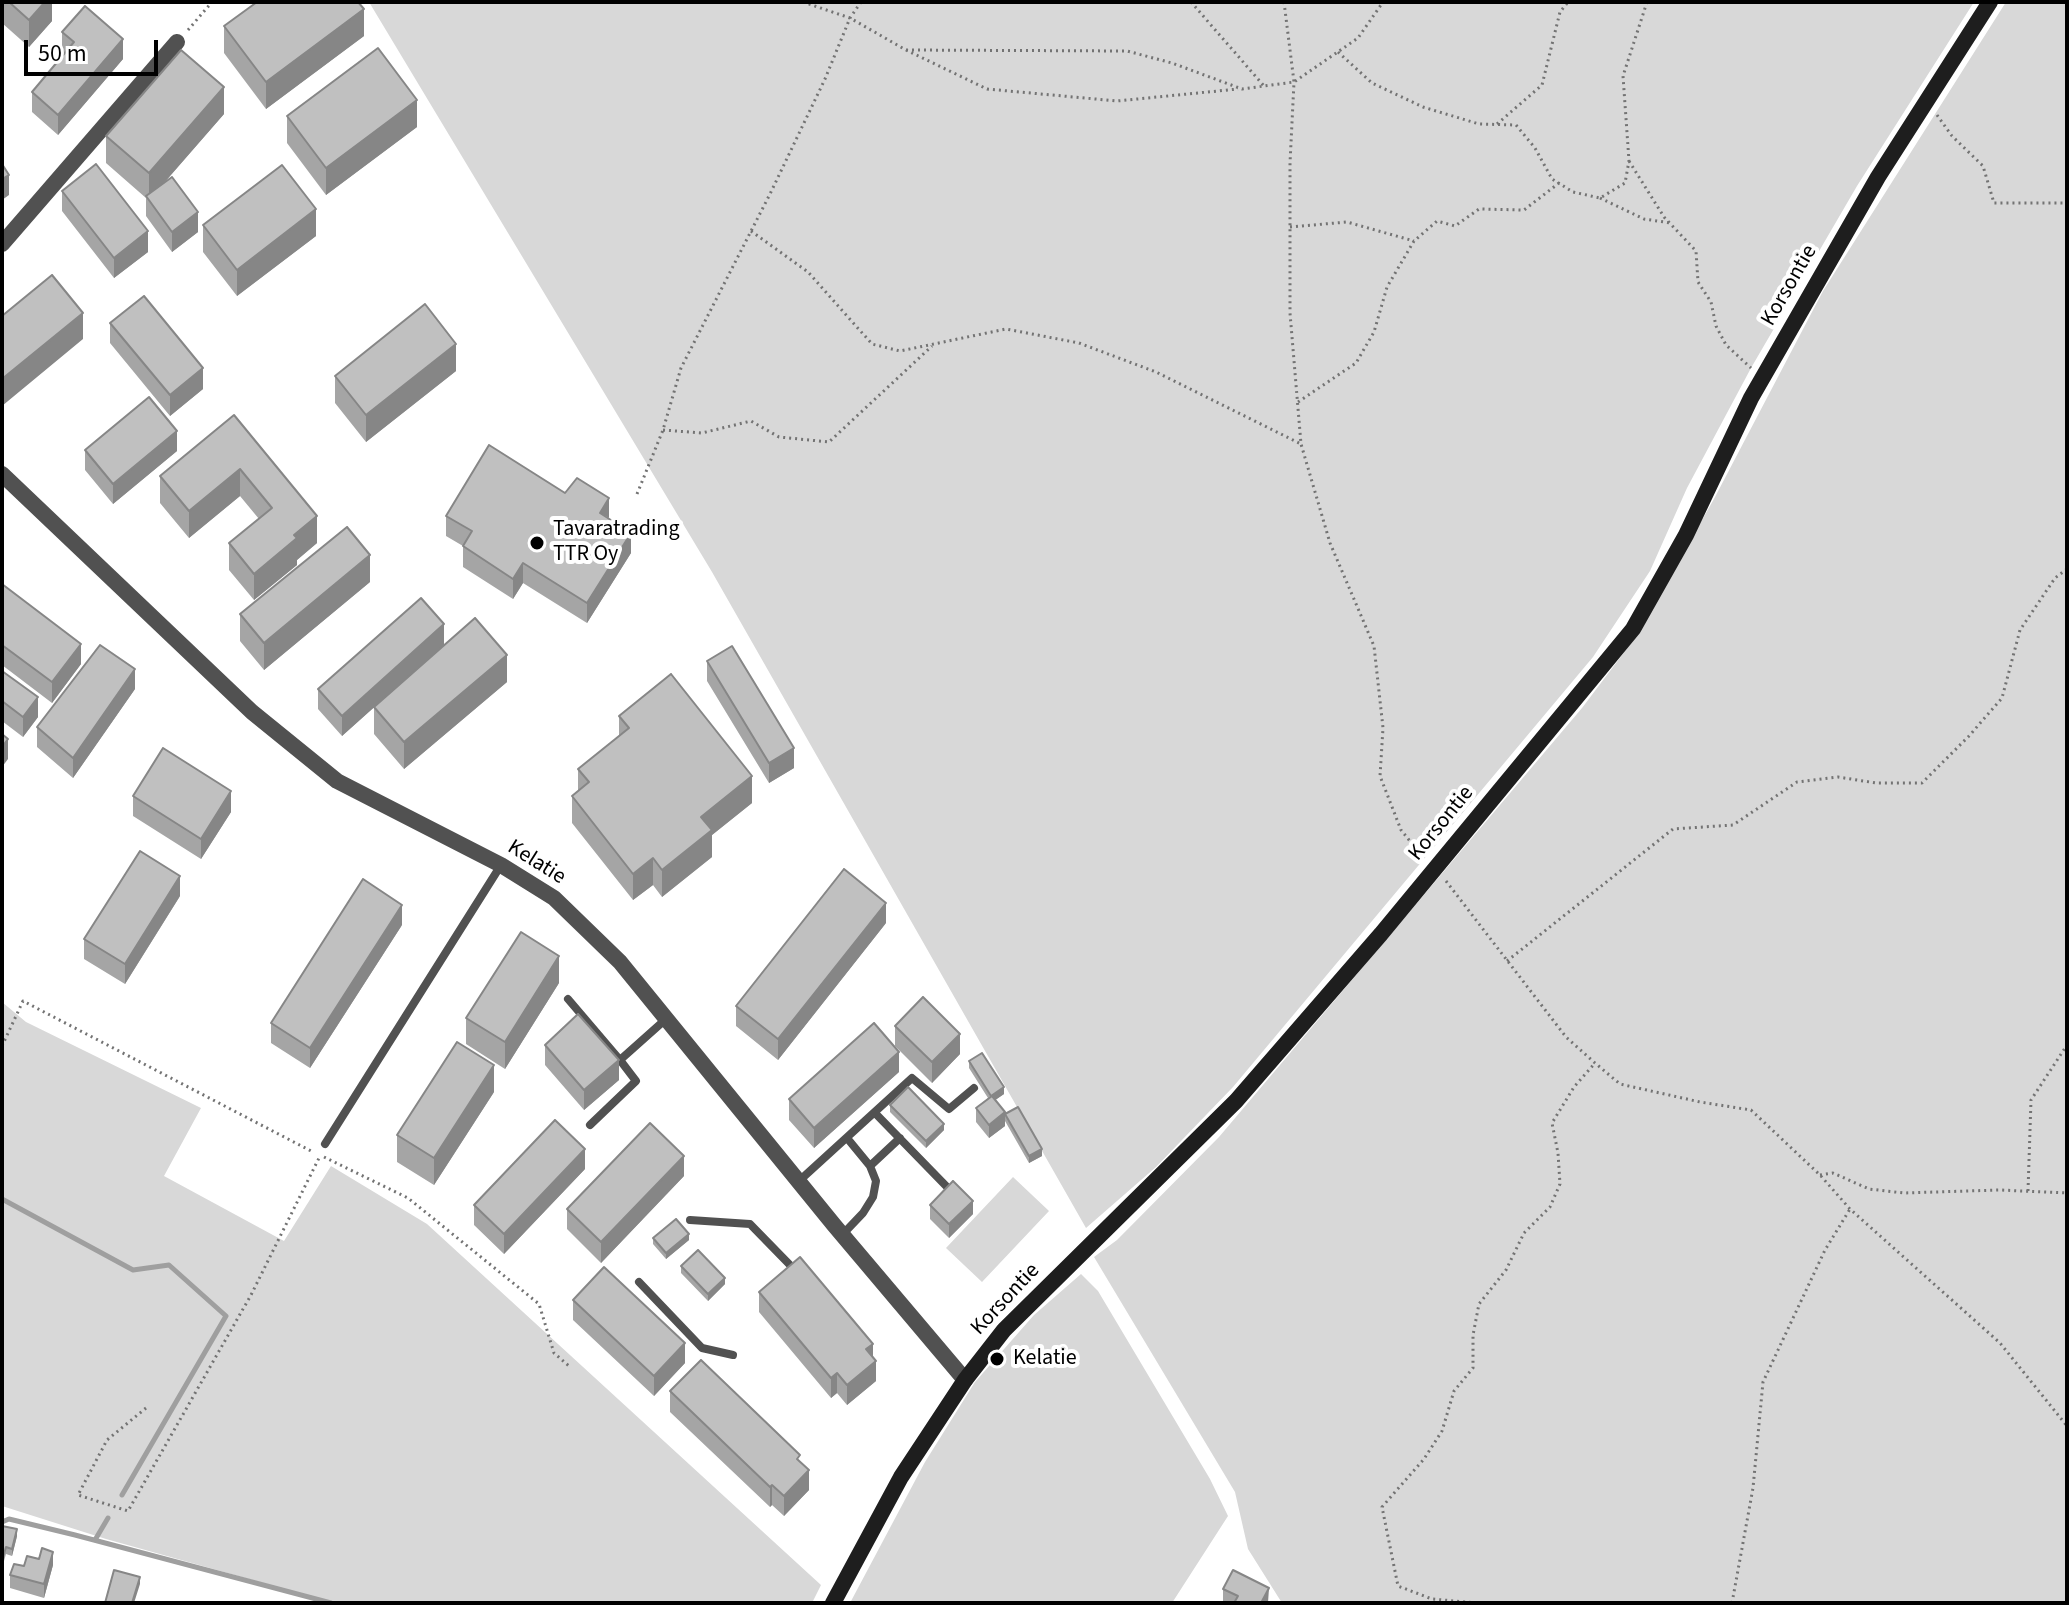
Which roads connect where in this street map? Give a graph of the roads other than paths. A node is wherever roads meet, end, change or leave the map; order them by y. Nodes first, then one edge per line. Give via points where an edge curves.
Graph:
1 (1990, 2) edge
2 (177, 42) road end
3 (2, 244) edge
4 (2, 474) edge
5 (501, 865) junction
6 (568, 999) dead end
7 (666, 1019) junction
8 (620, 1060) junction
9 (974, 1088) dead end
10 (875, 1113) junction
11 (590, 1125) dead end
12 (847, 1138) junction
13 (900, 1138) junction
14 (325, 1144) dead end
15 (870, 1166) junction
16 (799, 1181) junction
17 (949, 1189) edge
18 (690, 1220) dead end
19 (842, 1235) junction
20 (790, 1265) edge
21 (639, 1282) dead end
22 (733, 1355) dead end
23 (965, 1380) junction
24 (833, 1603) edge

1 - 23 main road, Korsontie via 1878,177 1751,398 1686,535 1633,629 1236,1101 1004,1330
2 - 3 street
4 - 5 street, Kelatie via 252,712 337,781
5 - 7 street, Kelatie via 554,898 612,954
5 - 14 lane
6 - 8 lane
7 - 8 lane
7 - 16 street, Kelatie
8 - 11 lane via 636,1081
9 - 10 lane via 949,1109 912,1078
10 - 12 lane
10 - 13 lane
12 - 15 lane
12 - 16 lane
13 - 15 lane
13 - 17 lane
15 - 19 lane via 876,1181 873,1197
16 - 19 street, Kelatie
18 - 20 lane via 750,1224
19 - 23 street, Kelatie
21 - 22 lane via 702,1348
23 - 24 main road, Korsontie via 901,1477

